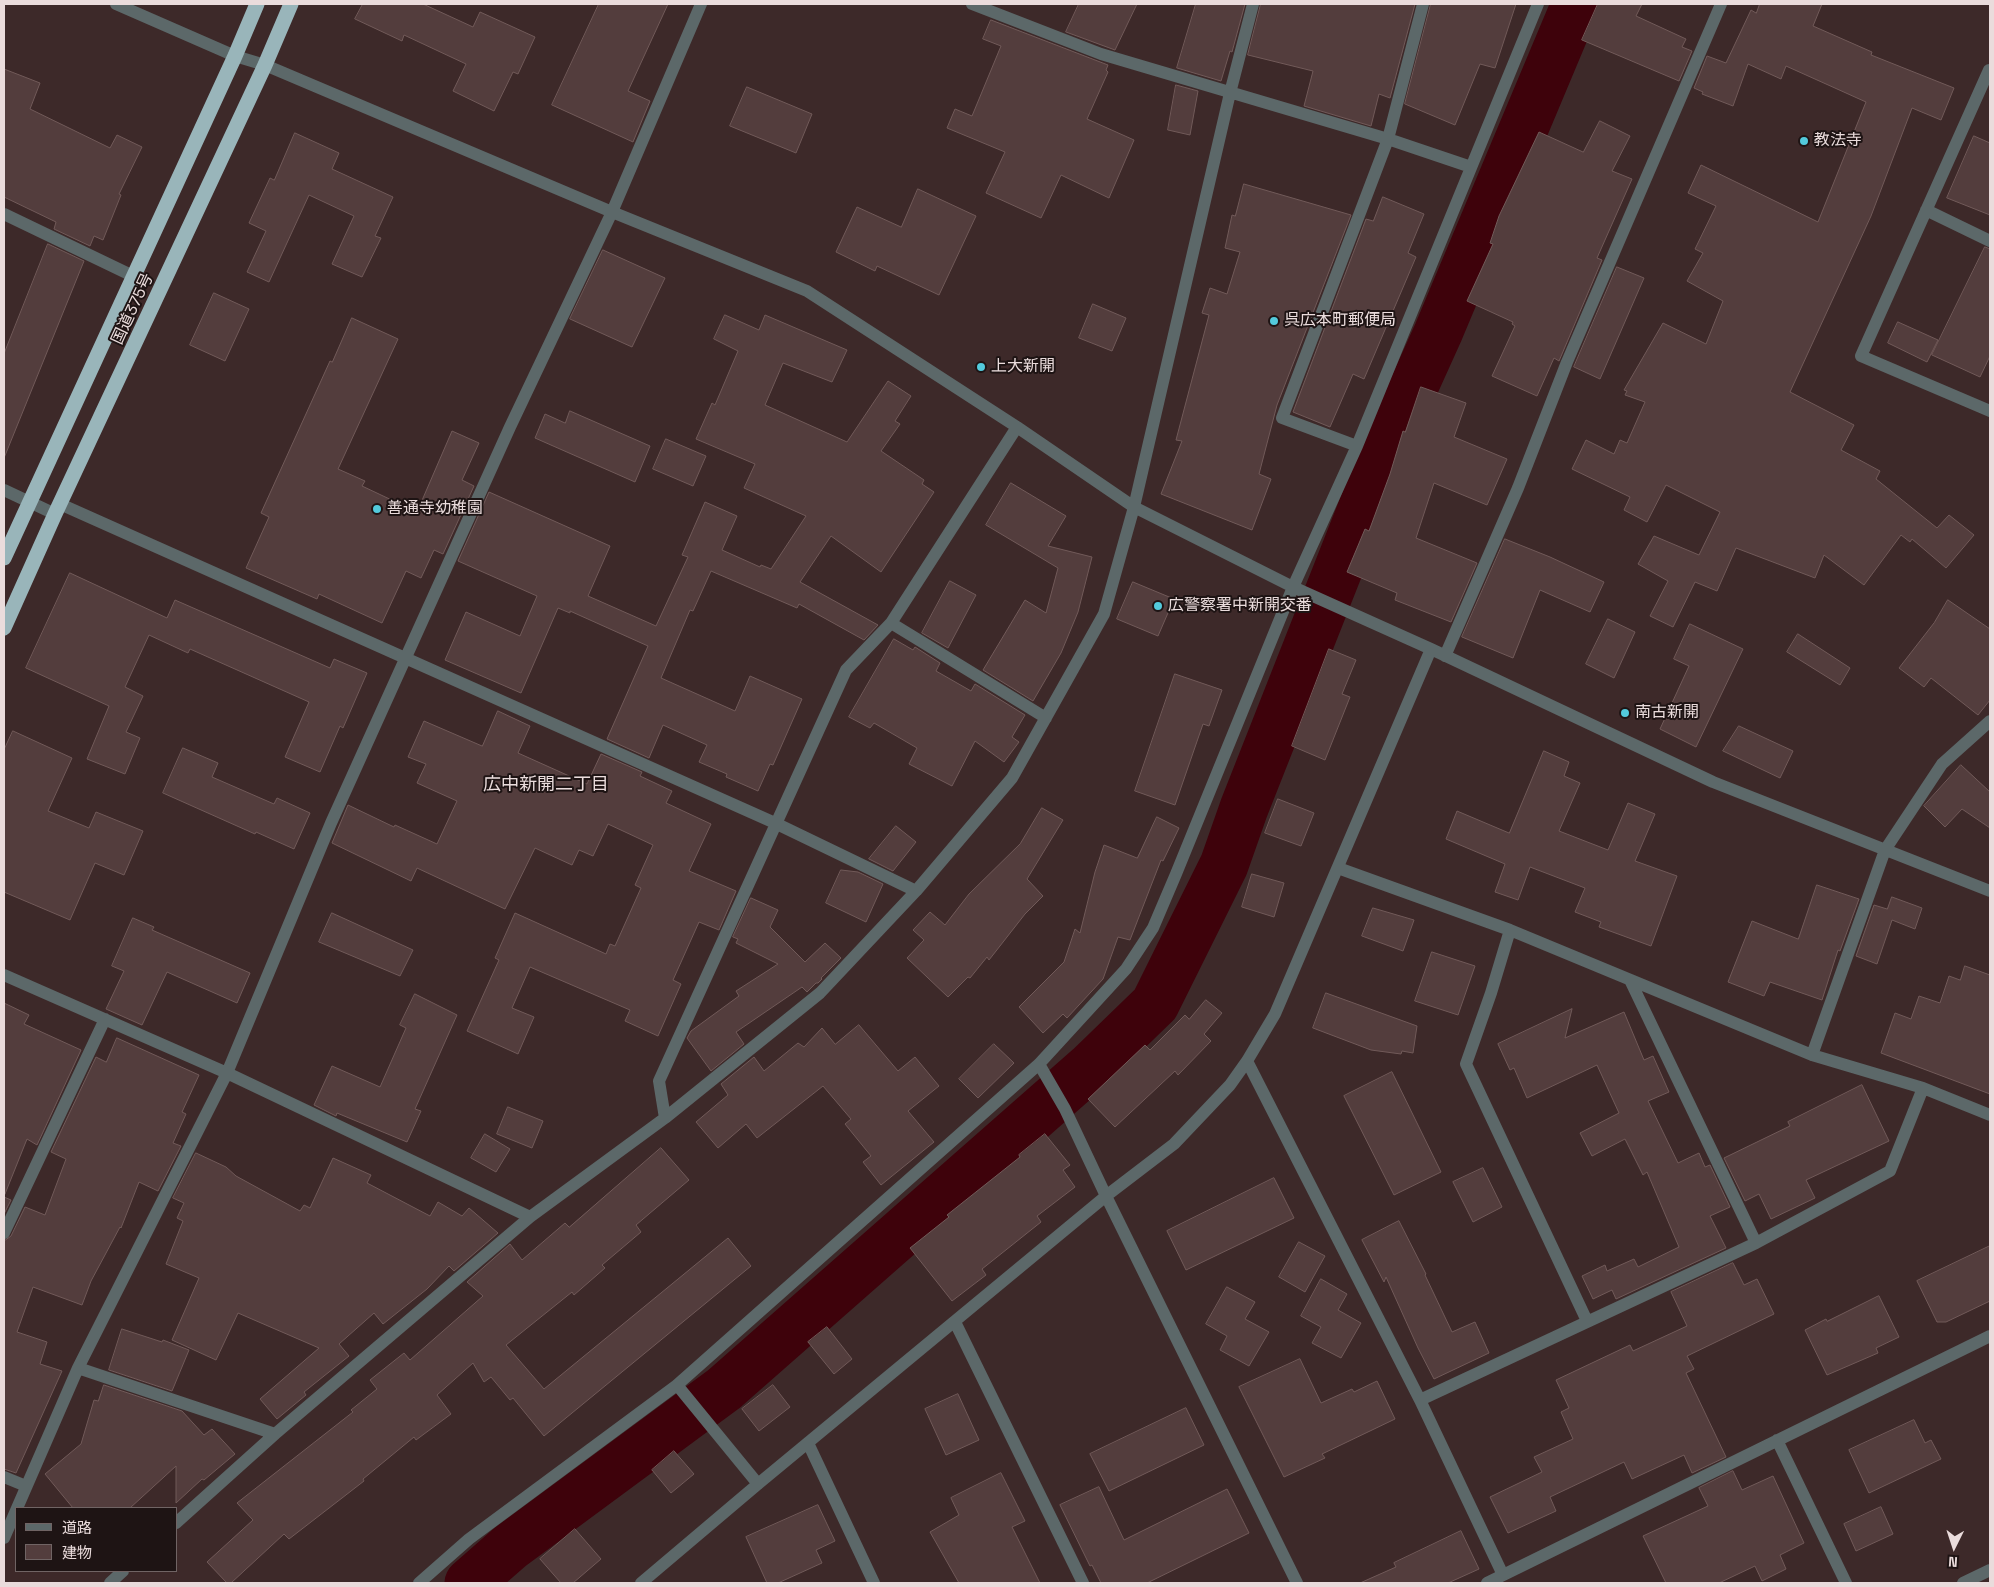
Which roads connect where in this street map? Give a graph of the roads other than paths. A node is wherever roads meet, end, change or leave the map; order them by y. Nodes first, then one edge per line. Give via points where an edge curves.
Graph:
1 (116, 4) edge
2 (257, 4) edge
3 (291, 4) edge
4 (701, 4) edge
5 (972, 4) edge
6 (1253, 4) edge
7 (1424, 4) edge
8 (1538, 4) edge
9 (1721, 4) edge
10 (235, 56) junction
11 (265, 66) junction
12 (1990, 71) edge
13 (1230, 93) junction
14 (1388, 139) junction
15 (1471, 166) junction
16 (1926, 210) junction
17 (612, 212) junction
18 (4, 214) edge
19 (1990, 241) edge
20 (133, 276) junction
21 (1990, 411) edge
22 (1017, 427) junction
23 (1358, 446) junction
24 (4, 490) edge
25 (30, 502) junction
26 (1134, 507) junction
27 (58, 509) junction
28 (4, 558) edge
29 (1293, 588) junction
30 (891, 623) junction
31 (4, 628) edge
32 (1431, 650) junction
33 (1445, 656) junction
34 (406, 658) junction
35 (1046, 718) junction
36 (1990, 721) edge
37 (775, 823) junction
38 (1885, 850) junction
39 (1338, 868) junction
40 (916, 891) junction
41 (1990, 891) edge
42 (1510, 930) junction
43 (4, 975) edge
44 (1630, 980) junction
45 (105, 1018) junction
46 (1812, 1055) junction
47 (1247, 1061) junction
48 (1039, 1064) junction
49 (227, 1073) junction
50 (1924, 1088) junction
51 (1990, 1115) edge
52 (665, 1118) junction
53 (1106, 1196) junction
54 (530, 1217) junction
55 (4, 1233) edge
56 (1756, 1243) junction
57 (1587, 1321) junction
58 (955, 1322) junction
59 (1990, 1336) edge
60 (78, 1368) junction
61 (677, 1385) junction
62 (1420, 1400) junction
63 (275, 1434) junction
64 (1778, 1440) junction
65 (808, 1443) junction
66 (4, 1477) edge
67 (758, 1484) junction
68 (26, 1486) junction
69 (17, 1507) edge
70 (15, 1512) edge
71 (178, 1521) edge
72 (4, 1538) edge
73 (1990, 1570) edge
74 (122, 1572) edge
75 (1503, 1576) junction
76 (110, 1583) edge
77 (419, 1583) edge
78 (641, 1583) edge
79 (874, 1583) edge
80 (1083, 1583) edge
81 (1297, 1583) edge
82 (1487, 1583) edge
83 (1846, 1583) edge
84 (1963, 1583) edge

1 - 10 street
2 - 10 highway, 国道375号
3 - 11 highway, 国道375号
4 - 17 street
5 - 13 street via 1101,54
6 - 13 street
7 - 14 street
8 - 15 street
9 - 33 street
10 - 11 street
10 - 20 highway, 国道375号
11 - 17 street
11 - 27 highway, 国道375号
12 - 16 street
13 - 14 street
13 - 26 street
14 - 15 street
14 - 23 street via 1282,418
15 - 23 street
16 - 19 street
16 - 21 street via 1861,356
17 - 22 street via 807,291
17 - 34 street
18 - 20 street
20 - 25 highway, 国道375号
22 - 26 street
22 - 30 street
23 - 29 street
24 - 25 street
25 - 27 street
25 - 28 highway, 国道375号
26 - 29 street
26 - 35 street via 1104,614
27 - 31 highway, 国道375号
27 - 34 street
29 - 32 street
29 - 48 street via 1153,928 1126,969
30 - 35 street
30 - 37 street via 846,670
32 - 33 street
32 - 39 street
33 - 38 street via 1713,782
34 - 37 street
34 - 49 street via 331,823
35 - 40 street via 1012,778
36 - 38 street via 1942,764
37 - 40 street
37 - 52 street via 660,1081
38 - 41 street
38 - 46 street
39 - 42 street
39 - 47 street via 1275,1014
40 - 52 street via 820,993
42 - 44 street
42 - 57 street via 1466,1064
43 - 45 street
44 - 46 street
44 - 56 street
45 - 49 street
45 - 55 street
46 - 50 street
47 - 53 street via 1230,1086 1174,1144
47 - 62 street
48 - 53 street via 1065,1109
48 - 61 street
49 - 54 street
49 - 60 street
50 - 51 street
50 - 56 street via 1890,1171
52 - 54 street
53 - 58 street
53 - 81 street
54 - 63 street
56 - 57 street
57 - 62 street
58 - 65 street
58 - 80 street
59 - 64 street
60 - 63 street
60 - 68 street
61 - 67 street
61 - 77 street via 469,1539
62 - 75 street
63 - 71 street
64 - 75 street
64 - 83 street
65 - 67 street
65 - 79 street
66 - 68 street
67 - 78 street
68 - 69 street
70 - 72 street
73 - 84 street
74 - 76 street
75 - 82 street

